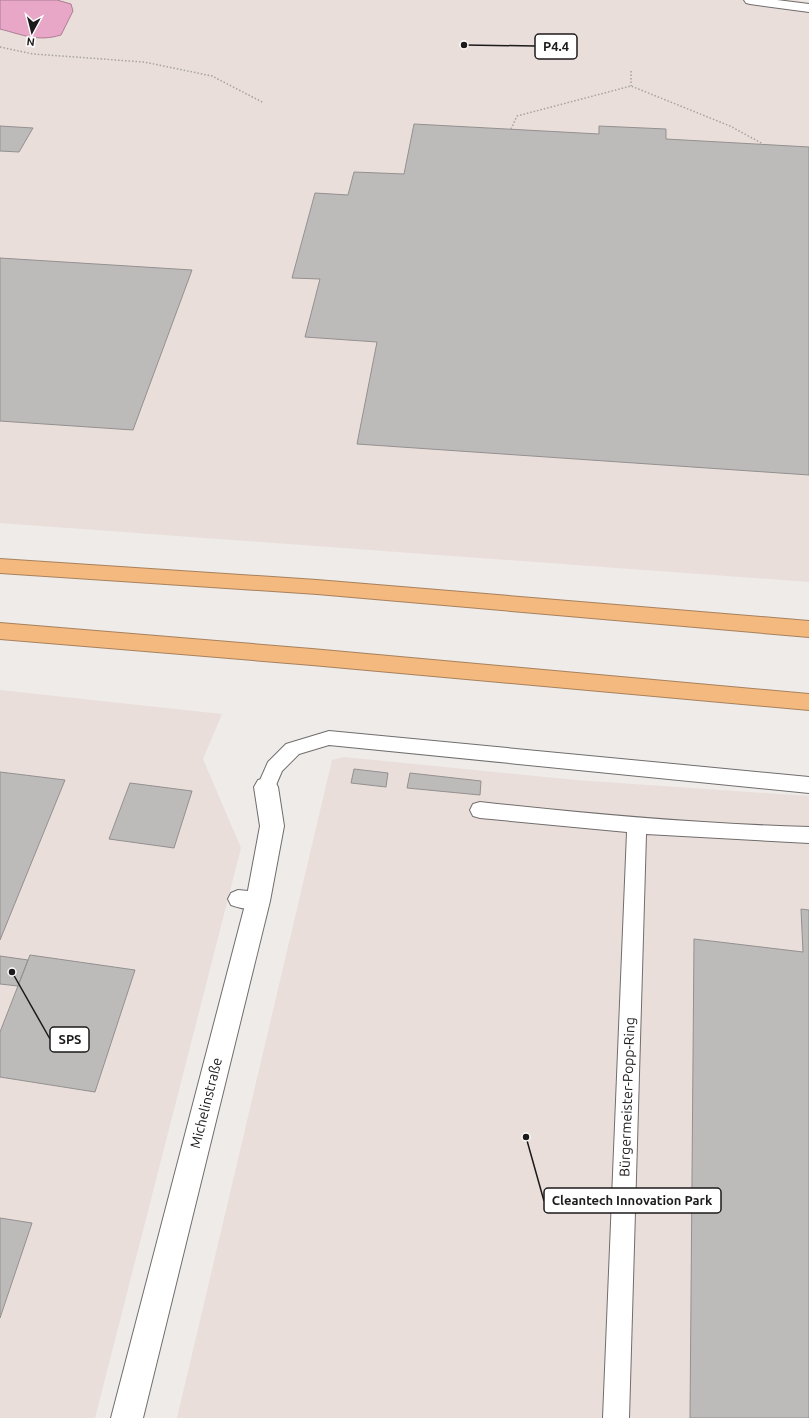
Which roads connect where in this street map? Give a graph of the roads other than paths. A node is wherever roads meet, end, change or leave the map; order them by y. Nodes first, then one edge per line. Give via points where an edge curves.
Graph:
1 (750, 0) edge
2 (809, 8) edge
3 (0, 566) edge
4 (809, 629) edge
5 (0, 631) edge
6 (809, 702) edge
7 (809, 785) edge
8 (266, 787) joint
9 (480, 810) dead end
10 (637, 824) junction
11 (809, 835) edge
12 (126, 1418) edge
13 (616, 1418) edge

1 - 2 street
3 - 4 highway via 325,588
5 - 6 highway
7 - 8 lane via 328,738 293,749 275,767
8 - 12 street, Michelinstraße via 272,826 248,900
9 - 10 lane via 542,818
10 - 11 lane via 758,834
10 - 13 lane, Bürgermeister-Popp-Ring

